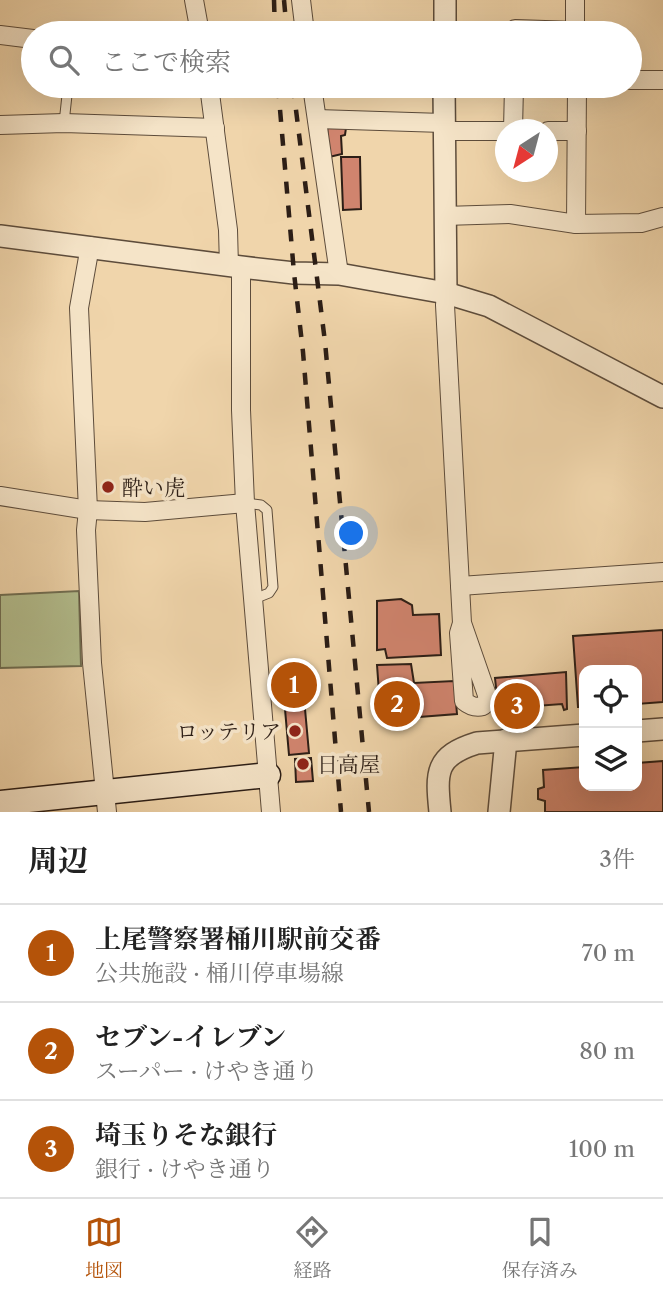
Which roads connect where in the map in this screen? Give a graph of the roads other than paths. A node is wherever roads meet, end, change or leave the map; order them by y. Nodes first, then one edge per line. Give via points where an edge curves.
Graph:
1 (194, 0) edge
2 (300, 0) edge
3 (445, 0) edge
4 (575, 0) edge
5 (198, 21) edge
6 (303, 21) edge
7 (444, 21) edge
8 (575, 21) edge
9 (0, 35) edge
10 (21, 38) edge
11 (642, 80) edge
12 (663, 80) edge
13 (67, 98) edge
14 (211, 98) edge
15 (314, 98) edge
16 (444, 98) edge
17 (514, 98) edge
18 (578, 98) edge
19 (317, 119) junction
20 (513, 119) edge
21 (64, 123) junction
22 (0, 125) edge
23 (443, 127) junction
24 (215, 128) junction
25 (495, 130) edge
26 (558, 131) edge
27 (577, 131) junction
28 (444, 216) junction
29 (663, 218) edge
30 (576, 224) junction
31 (0, 236) edge
32 (90, 246) junction
33 (235, 266) junction
34 (339, 274) junction
35 (446, 293) junction
36 (663, 397) edge
37 (0, 496) edge
38 (245, 503) junction
39 (88, 510) junction
40 (663, 572) edge
41 (460, 586) junction
42 (462, 623) dead end
43 (663, 729) edge
44 (642, 731) edge
45 (579, 735) edge
46 (506, 740) junction
47 (268, 775) junction
48 (0, 803) edge
49 (105, 803) edge
50 (47, 805) edge
51 (271, 812) edge
52 (440, 812) edge
53 (499, 812) edge

1 - 5 street
2 - 6 street
3 - 7 street
4 - 8 street
9 - 10 street
11 - 12 street
13 - 21 lane
14 - 24 street
15 - 19 street
16 - 23 street
17 - 20 street
18 - 27 street
19 - 23 street
19 - 34 street
21 - 22 street
21 - 24 street
23 - 25 street
23 - 28 street
24 - 33 street
26 - 27 street
27 - 30 street
28 - 30 street via 510,214
28 - 35 street
29 - 30 street
31 - 32 street
32 - 33 street
32 - 39 street via 79,308
33 - 34 street
33 - 38 street
34 - 35 street
35 - 36 street via 489,306
35 - 41 street
37 - 39 street
38 - 39 street via 145,512
38 - 47 street
39 - 49 street via 92,663
40 - 41 street
41 - 42 street
43 - 44 street
45 - 46 street
46 - 52 street via 463,747 444,759 437,784
46 - 53 street
47 - 49 main road
47 - 51 street
48 - 50 main road
49 - 50 main road

